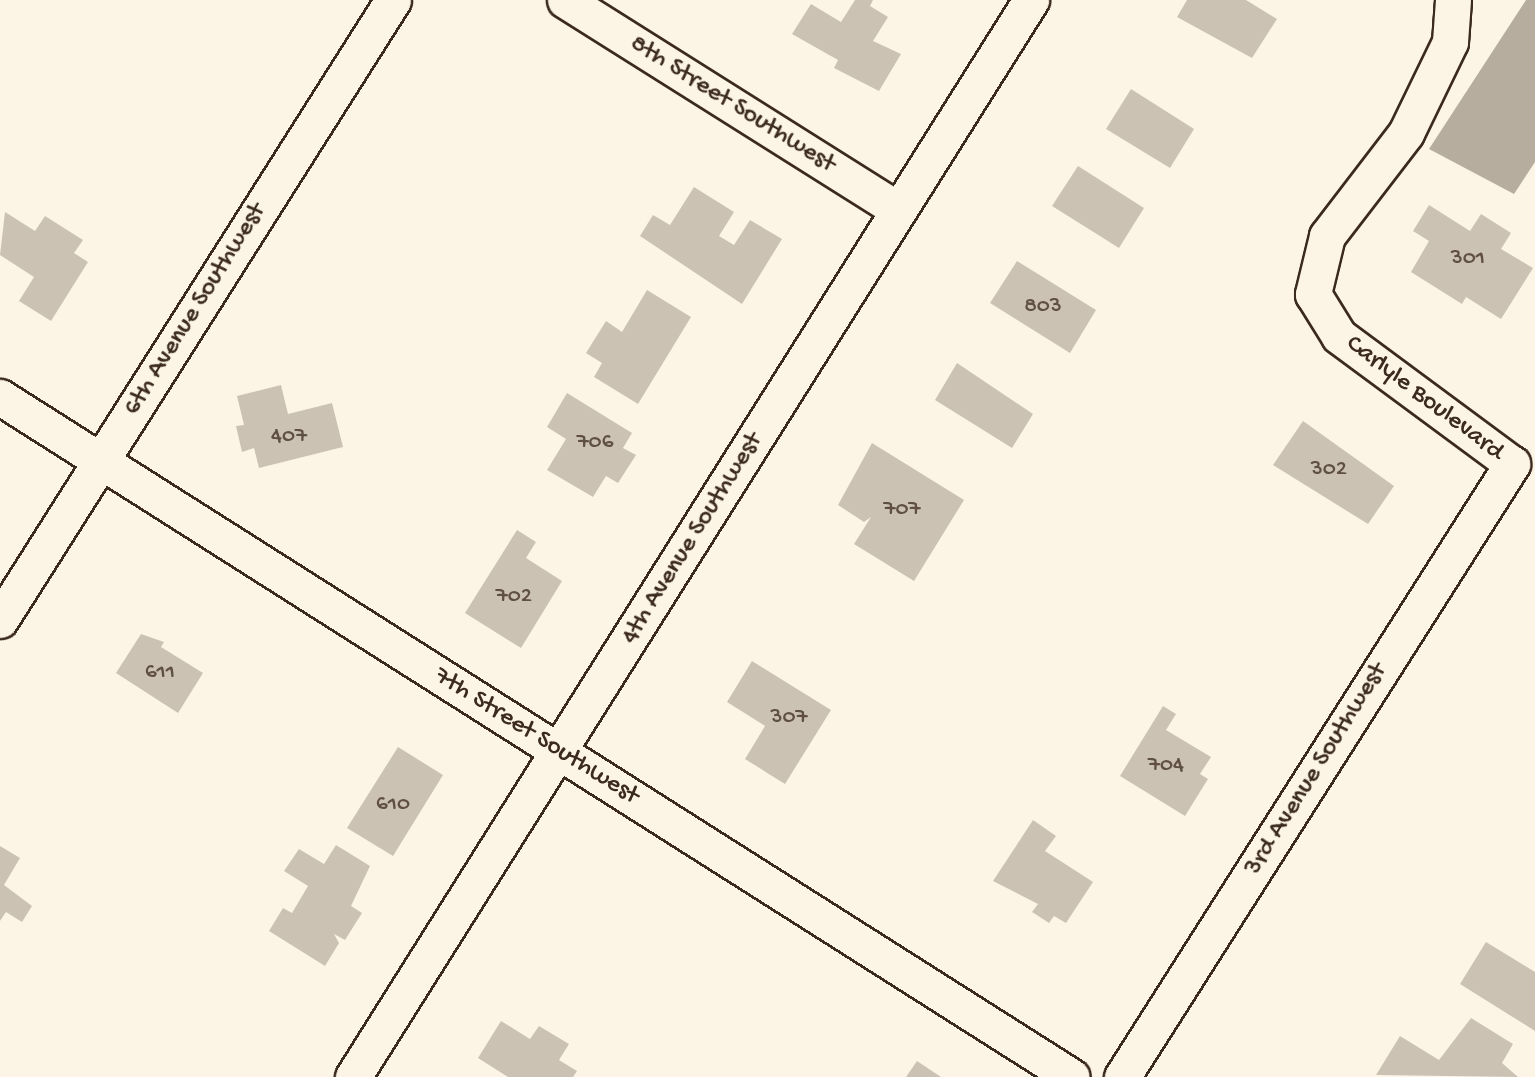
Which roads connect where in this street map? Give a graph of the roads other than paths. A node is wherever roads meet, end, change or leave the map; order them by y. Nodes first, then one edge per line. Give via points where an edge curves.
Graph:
1 (393, 0) edge
2 (565, 0) edge
3 (1031, 0) edge
4 (1453, 0) edge
5 (898, 210) junction
6 (0, 397) edge
7 (100, 460) junction
8 (1524, 465) edge
9 (0, 620) edge
10 (560, 753) junction
11 (353, 1077) edge
12 (1072, 1077) edge
13 (1122, 1077) edge

1 - 7 street, 6th Avenue Southwest
2 - 5 street, 8th Street Southwest
3 - 5 street, 4th Avenue Southwest
4 - 8 street, Carlyle Boulevard via 1450,42 1406,133 1327,236 1313,294 1339,336
5 - 10 street, 4th Avenue Southwest
6 - 7 street, 7th Street Southwest
7 - 9 street, 6th Avenue Southwest
7 - 10 street, 7th Street Southwest
8 - 13 street, 3rd Avenue Southwest
10 - 11 street, 4th Avenue Southwest
10 - 12 street, 7th Street Southwest

